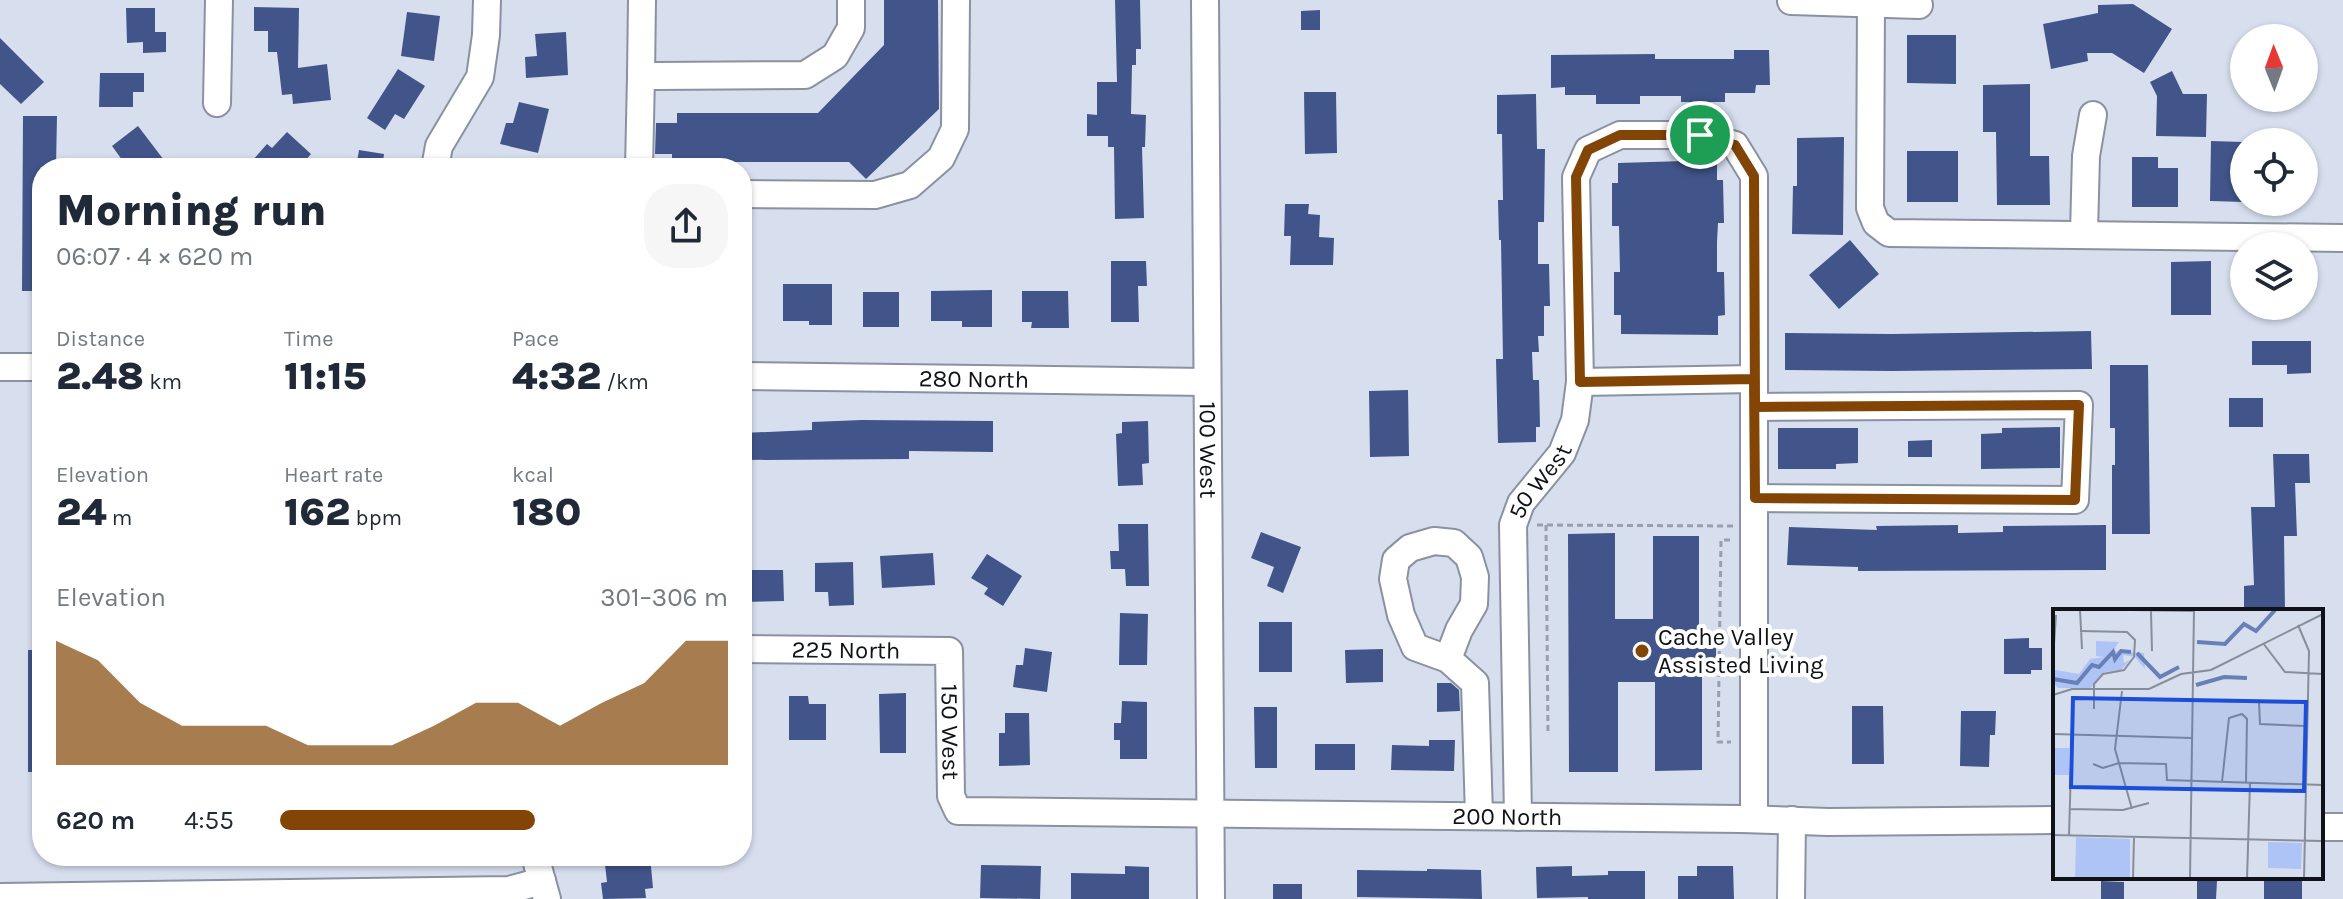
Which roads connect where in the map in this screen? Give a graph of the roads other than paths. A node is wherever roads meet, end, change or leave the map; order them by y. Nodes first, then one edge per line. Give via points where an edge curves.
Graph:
1 (219, 0) edge
2 (487, 0) edge
3 (642, 0) edge
4 (851, 0) edge
5 (956, 0) edge
6 (1205, 0) edge
7 (1791, 1) edge
8 (1871, 4) junction
9 (1919, 5) dead end
10 (641, 76) junction
11 (217, 103) dead end
12 (2093, 115) dead end
13 (437, 158) edge
14 (639, 158) edge
15 (752, 194) edge
16 (2084, 233) junction
17 (2343, 238) edge
18 (0, 367) edge
19 (32, 367) edge
20 (752, 376) edge
21 (1754, 379) junction
22 (1207, 382) junction
23 (1580, 382) junction
24 (1755, 407) junction
25 (1755, 498) junction
26 (752, 649) edge
27 (949, 651) joint
28 (1448, 659) dead end
29 (958, 811) joint
30 (1211, 812) junction
31 (1479, 816) junction
32 (1518, 817) junction
33 (1754, 819) junction
34 (1792, 820) junction
35 (2053, 820) edge
36 (538, 866) edge
37 (545, 890) edge
38 (0, 897) edge
39 (1211, 899) edge
40 (1791, 899) edge

1 - 11 street
2 - 13 street via 480,77
3 - 10 street
4 - 10 street via 851,28 835,56 805,75
5 - 15 street via 955,129 941,158 910,185 875,195
6 - 22 street, 100 West
7 - 8 street
8 - 9 street
8 - 16 street via 1870,208 1876,223 1889,233
10 - 14 street
12 - 16 street
16 - 17 street
18 - 19 street
20 - 22 street, 280 North
21 - 23 street
21 - 23 street, 50 West via 1754,176 1735,145 1700,135 1620,135 1588,150 1576,177
21 - 24 street
22 - 30 street, 100 West
23 - 32 street, 50 West via 1575,420 1562,453 1521,503 1513,525
24 - 25 street
24 - 25 street via 2079,405 2075,500
25 - 33 street
26 - 27 street, 225 North
27 - 29 street, 150 West via 951,796
28 - 31 street via 1475,683
29 - 30 street, 200 North
30 - 31 street, 200 North
30 - 39 street, 100 West
31 - 32 street, 200 North
32 - 33 street, 200 North
33 - 34 street, 200 North
34 - 35 street, 200 North
34 - 40 street
36 - 37 street
37 - 38 street

